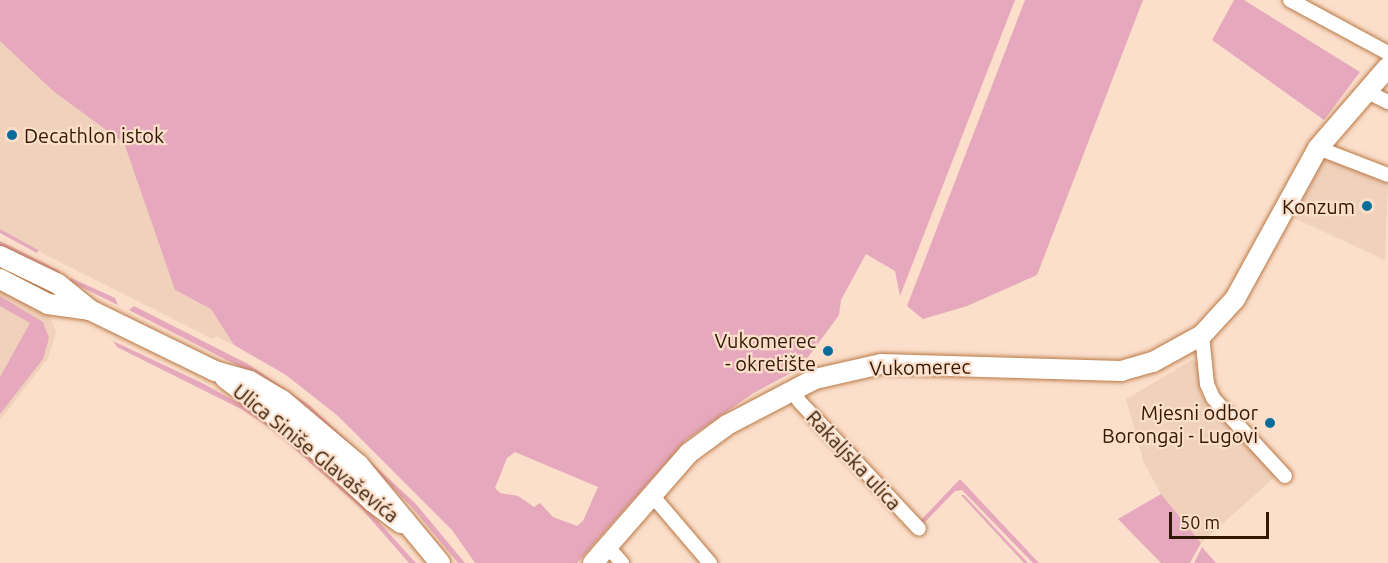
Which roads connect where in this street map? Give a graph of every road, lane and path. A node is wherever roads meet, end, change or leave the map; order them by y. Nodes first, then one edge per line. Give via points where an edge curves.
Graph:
1 (1290, 0) edge
2 (1388, 53) edge
3 (1388, 67) edge
4 (1366, 91) junction
5 (1388, 102) edge
6 (1318, 148) junction
7 (1388, 175) edge
8 (0, 256) edge
9 (0, 279) edge
10 (90, 310) junction
11 (1202, 335) junction
12 (793, 389) junction
13 (1285, 476) dead end
14 (651, 494) junction
15 (919, 529) dead end
16 (609, 548) junction
17 (440, 563) edge
18 (593, 563) edge
19 (622, 563) edge
20 (710, 563) edge

1 - 2 street
3 - 4 street, Vukomerec
4 - 5 street
4 - 6 street, Vukomerec
6 - 7 street
6 - 11 street, Vukomerec via 1235,299
8 - 10 street, Ulica Siniše Glavaševića via 58,284
9 - 10 street, Ulica Siniše Glavaševića via 48,304
10 - 17 street, Ulica Siniše Glavaševića via 215,370 250,381 300,413 359,465
11 - 12 street, Vukomerec via 1153,362 1121,371 881,364 821,377
11 - 13 street via 1207,384 1213,398
12 - 14 street, Vukomerec via 689,453
12 - 15 street, Rakaljska ulica via 799,401
14 - 16 street, Vukomerec
14 - 20 street
16 - 18 street, Vukomerec
16 - 19 street

